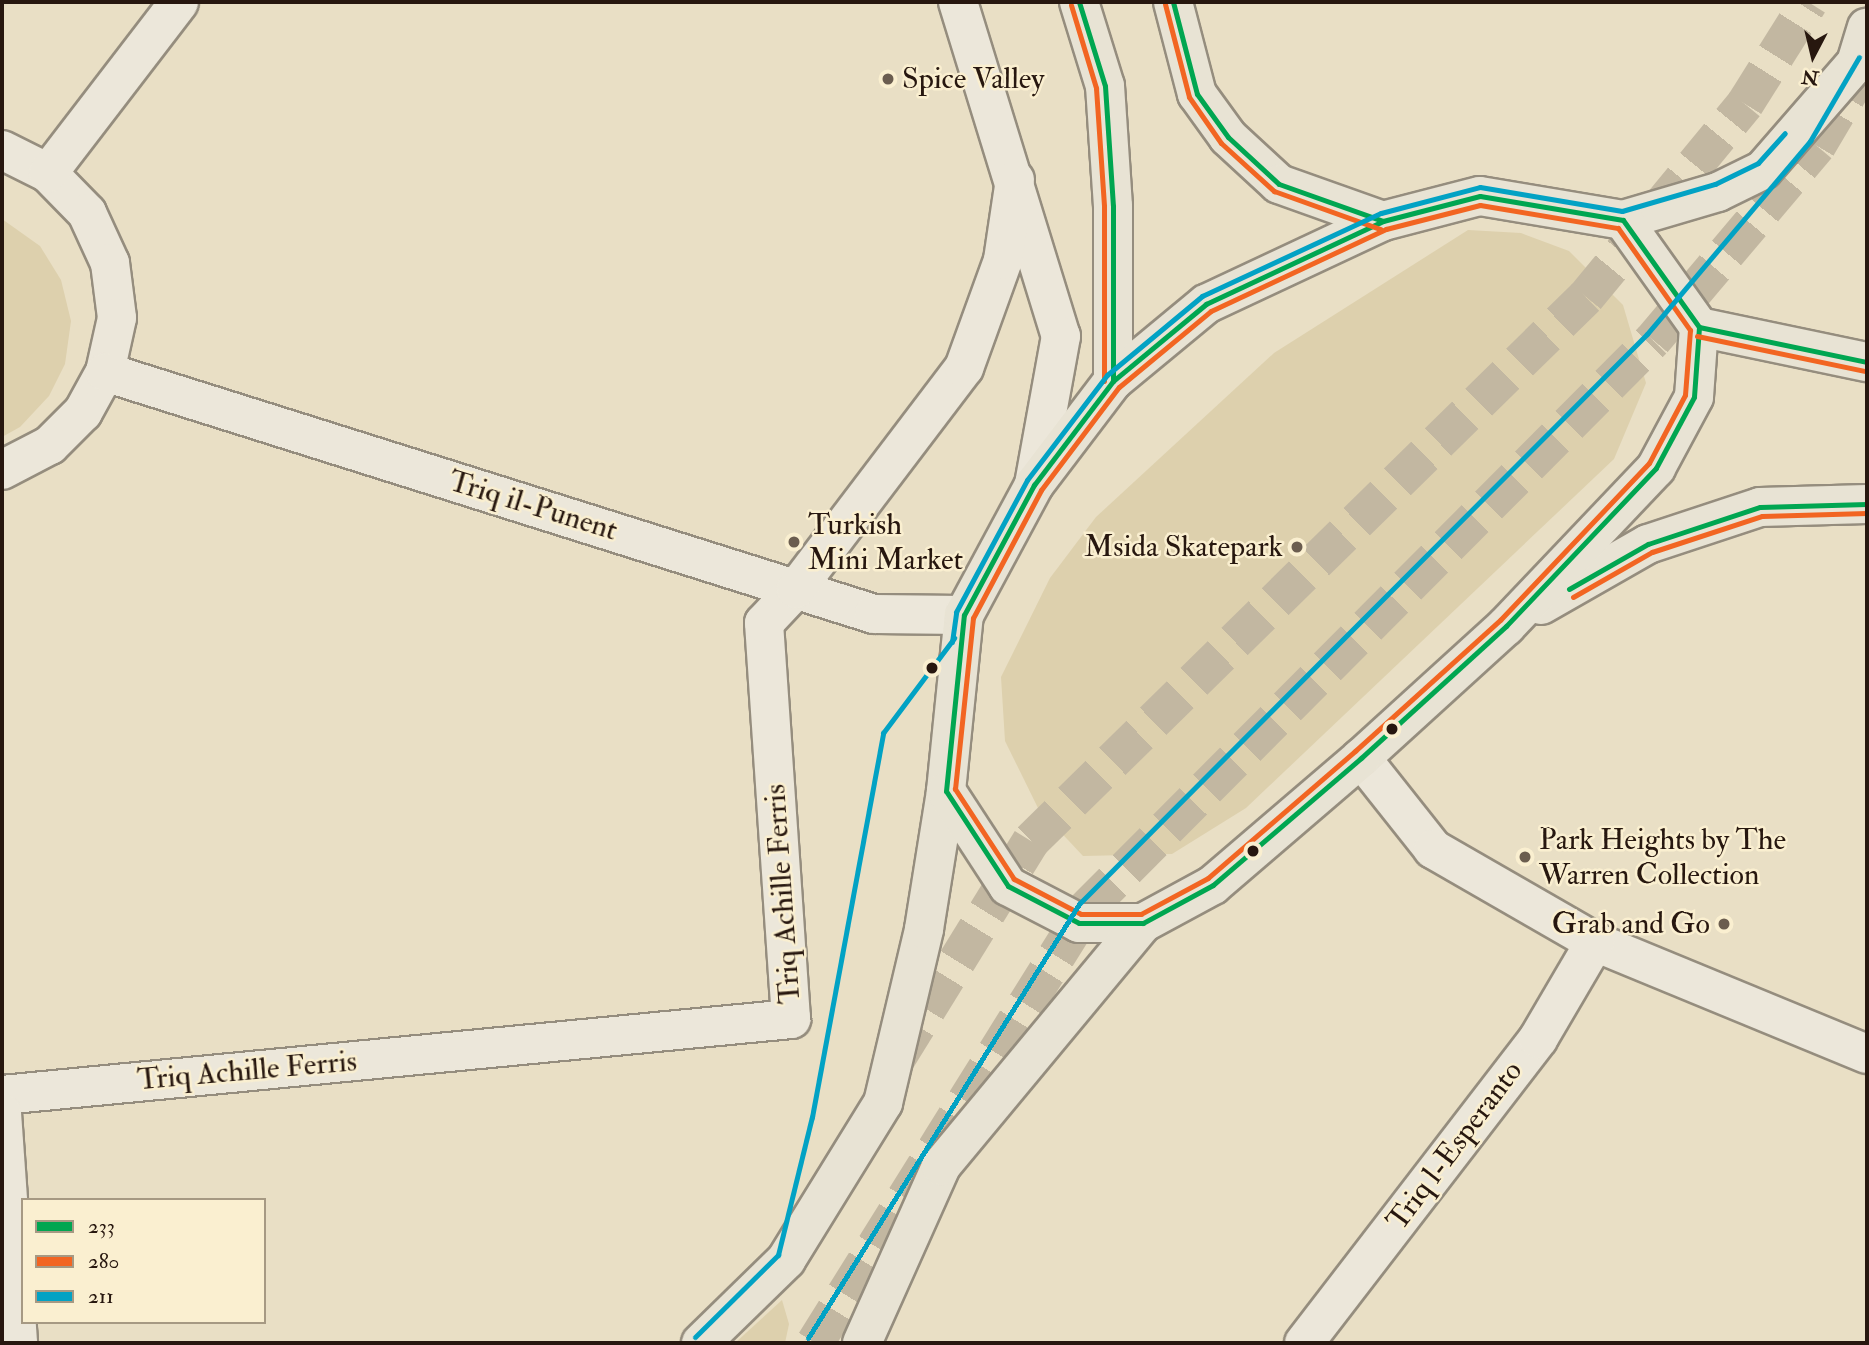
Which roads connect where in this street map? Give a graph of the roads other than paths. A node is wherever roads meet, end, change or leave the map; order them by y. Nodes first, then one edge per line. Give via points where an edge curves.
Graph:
1 (179, 2) edge
2 (958, 2) edge
3 (1079, 2) edge
4 (1173, 2) edge
5 (1867, 28) edge
6 (2, 150) edge
7 (48, 173) junction
8 (1015, 180) junction
9 (1622, 220) junction
10 (1382, 221) junction
11 (1699, 327) junction
12 (1867, 362) edge
13 (105, 372) junction
14 (1113, 381) junction
15 (2, 470) edge
16 (1034, 485) junction
17 (1867, 504) edge
18 (796, 589) junction
19 (964, 615) junction
20 (1506, 626) junction
21 (1361, 758) junction
22 (946, 791) junction
23 (1143, 923) junction
24 (1595, 942) junction
25 (1867, 1054) edge
26 (2, 1095) edge
27 (2, 1114) edge
28 (18, 1343) edge
29 (701, 1343) edge
30 (862, 1343) edge
31 (1304, 1343) edge

1 - 7 street
2 - 8 street, Triq Achille Ferris
3 - 14 highway via 1105,86 1113,206
4 - 10 highway via 1197,94 1228,137 1279,184
5 - 9 highway via 1856,63 1763,170 1718,192
6 - 7 street
7 - 13 street via 87,212 110,263 117,318
8 - 16 street, Triq Achille Ferris via 1061,336
8 - 18 street, Triq Achille Ferris via 1003,260 964,368
9 - 10 highway via 1480,196
9 - 11 highway
10 - 14 highway via 1206,304
11 - 12 highway
11 - 20 highway via 1694,397 1656,468
13 - 15 street via 83,412 50,445
13 - 18 street, Triq il-Punent
14 - 16 highway
16 - 19 highway
17 - 20 highway via 1760,508 1660,540
18 - 19 street, Triq il-Punent via 874,614
18 - 26 street, Triq Achille Ferris via 764,623 791,1019
19 - 22 highway
20 - 21 highway
21 - 23 highway via 1213,885
21 - 24 street via 1433,849
22 - 23 highway via 1008,886 1079,923
22 - 29 highway via 924,929 883,1103 786,1260
23 - 30 highway via 941,1166
24 - 25 street
24 - 31 street, Triq l-Esperanto via 1538,1039
27 - 28 street

